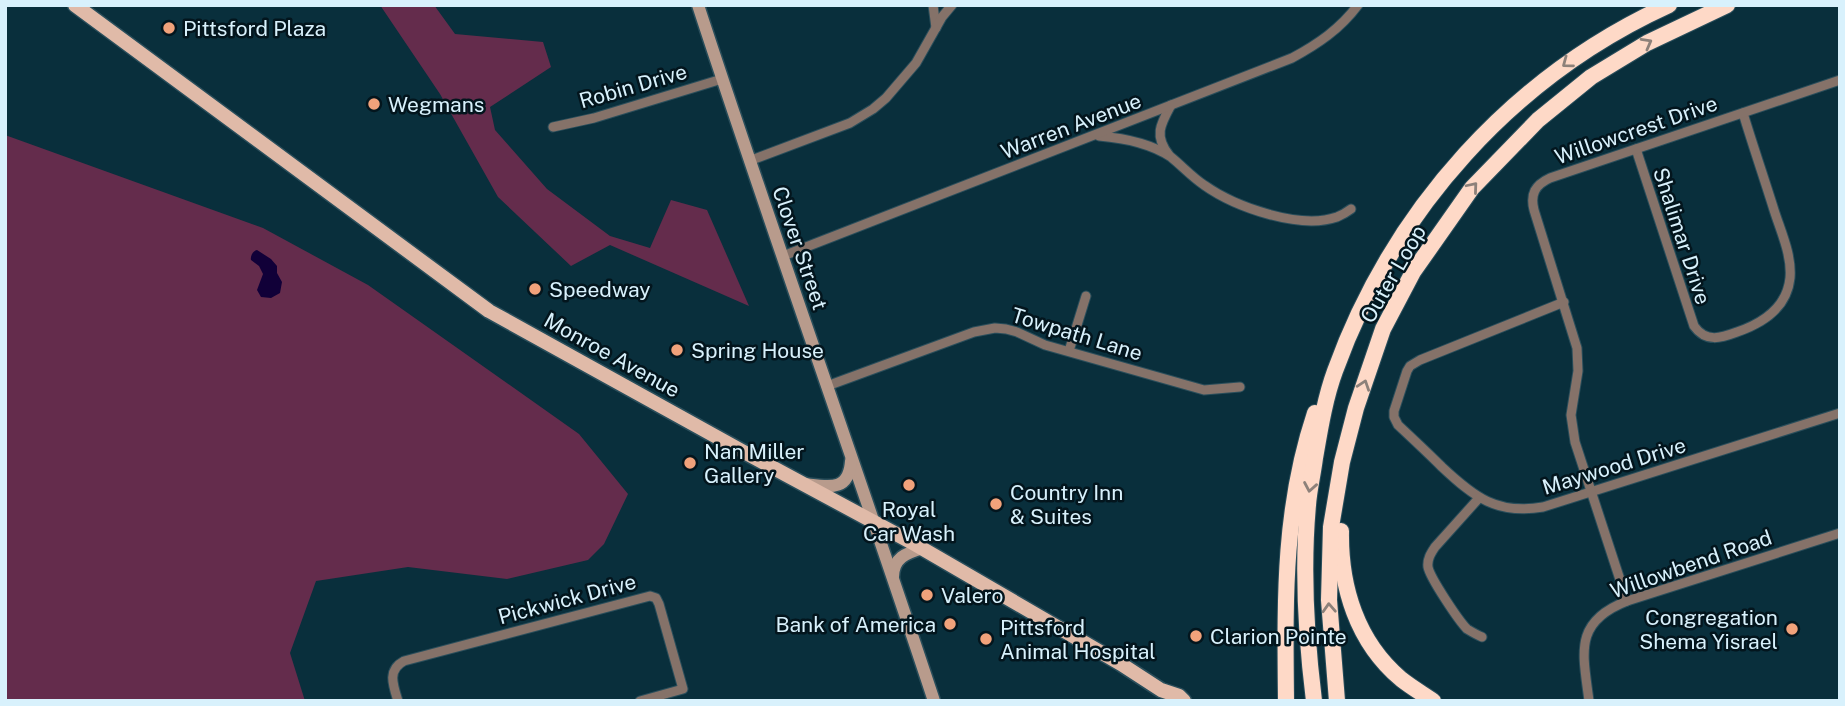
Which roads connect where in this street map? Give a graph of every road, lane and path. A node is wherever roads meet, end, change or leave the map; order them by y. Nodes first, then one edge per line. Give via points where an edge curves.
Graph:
1 (75, 5) edge
2 (698, 5) edge
3 (933, 5) edge
4 (952, 5) edge
5 (1358, 5) edge
6 (1669, 5) edge
7 (1727, 5) edge
8 (936, 29) junction
9 (722, 79) junction
10 (1840, 80) edge
11 (1171, 106) junction
12 (1743, 113) junction
13 (553, 127) dead end
14 (1093, 136) junction
15 (1636, 149) junction
16 (1170, 157) junction
17 (749, 161) junction
18 (1351, 209) dead end
19 (783, 256) junction
20 (1086, 296) dead end
21 (1564, 302) junction
22 (1069, 351) junction
23 (1334, 373) junction
24 (827, 386) junction
25 (1240, 387) dead end
26 (1840, 413) edge
27 (851, 458) junction
28 (1342, 462) junction
29 (803, 484) junction
30 (1591, 492) junction
31 (1479, 498) junction
32 (873, 522) junction
33 (1840, 533) edge
34 (923, 548) junction
35 (893, 577) junction
36 (1627, 601) junction
37 (1482, 637) dead end
38 (1164, 695) edge
39 (1286, 700) edge
40 (398, 701) edge
41 (640, 701) edge
42 (934, 701) edge
43 (1184, 701) edge
44 (1314, 701) edge
45 (1337, 701) edge
46 (1433, 701) edge
47 (1589, 701) edge

1 - 29 main road, Monroe Avenue via 489,311
2 - 9 main road, Clover Street
3 - 8 street
4 - 8 street
5 - 11 street, Warren Avenue via 1339,28 1306,50
6 -> 23 highway, Outer Loop via 1581,52 1474,143 1421,208 1374,280
28 -> 7 highway, Outer Loop via 1383,329 1413,272 1472,188 1538,120 1591,77 1647,43
8 - 17 street via 904,78 866,114
9 - 13 street, Robin Drive
9 - 17 main road, Clover Street
10 - 12 street, Willowcrest Drive
11 - 14 street, Warren Avenue
11 - 16 street via 1160,135 1160,144
12 - 15 street, Willowcrest Drive
12 - 15 street, Shalimar Drive via 1788,252 1790,277 1783,300 1753,327 1719,338 1702,335 1694,327
14 - 16 street via 1148,146
14 - 19 street, Warren Avenue
15 - 21 street, Willowcrest Drive via 1543,181 1532,194
16 - 18 street via 1205,186 1262,213 1320,220
17 - 19 main road, Clover Street
19 - 24 main road, Clover Street
20 - 22 street
21 - 30 street, Willowcrest Drive via 1578,355 1572,430
21 - 31 street, Maywood Drive via 1420,360 1407,371 1395,420
22 - 24 street, Towpath Lane via 995,328
22 - 25 street, Towpath Lane via 1204,390
23 - 39 highway via 1308,434 1294,493 1288,544
23 -> 44 highway, Outer Loop via 1308,503 1305,587
24 - 27 main road, Clover Street
26 - 30 street, Maywood Drive
27 - 29 main road via 849,474 841,484
27 - 32 main road, Clover Street
45 -> 28 highway, Outer Loop via 1329,600 1331,527
28 - 46 highway via 1342,563 1354,614 1381,657
29 - 32 main road, Monroe Avenue
30 - 31 street, Maywood Drive via 1533,509 1504,507
30 - 36 street, Willowcrest Drive
31 - 37 street via 1435,547 1428,566 1462,622
32 - 34 main road, Monroe Avenue
32 - 35 main road, Clover Street
33 - 36 street, Willowbend Road
34 - 35 main road via 900,557
34 - 38 main road, Monroe Avenue via 1121,664
35 - 42 main road, Clover Street
36 - 47 street, Willowbend Road via 1602,614 1587,634 1584,660
38 - 43 main road, Monroe Avenue
40 - 41 street, Pickwick Drive via 392,677 399,663 653,596 683,689

